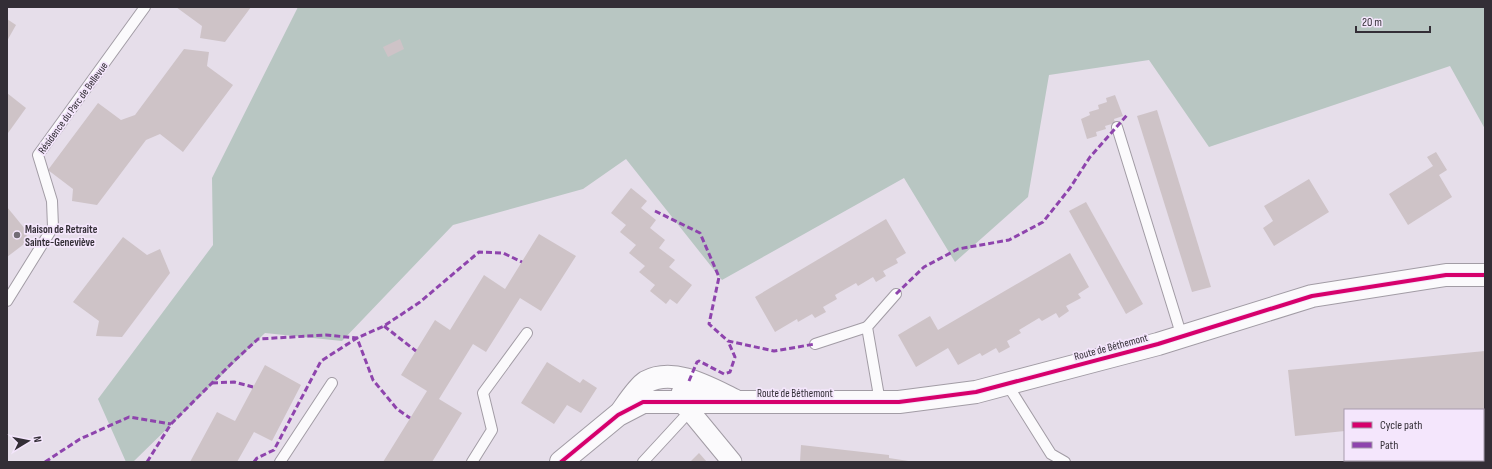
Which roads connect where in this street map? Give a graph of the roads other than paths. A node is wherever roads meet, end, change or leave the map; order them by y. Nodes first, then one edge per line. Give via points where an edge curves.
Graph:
1 (145, 7) edge
2 (1117, 127) dead end
3 (1485, 274) edge
4 (896, 294) dead end
5 (7, 301) edge
6 (867, 328) junction
7 (528, 332) dead end
8 (1182, 337) junction
9 (815, 344) dead end
10 (332, 383) dead end
11 (1007, 384) junction
12 (691, 396) junction
13 (880, 402) junction
14 (280, 462) edge
15 (472, 462) edge
16 (560, 462) edge
17 (643, 462) edge
18 (732, 462) edge
19 (1065, 462) edge

1 - 5 lane, Résidence du Parc de Bellevue via 38,155 52,201 53,227
2 - 8 lane
3 - 8 street, Route de Béthemont via 1446,275 1312,296
4 - 6 lane
6 - 9 lane
6 - 13 lane
7 - 15 lane via 483,393 492,430
8 - 11 street, Route de Béthemont
10 - 14 lane
11 - 13 street, Route de Béthemont via 976,392
11 - 19 lane via 1051,454
12 - 13 street, Route de Béthemont via 737,402
12 - 16 street via 658,378 644,383 618,415
12 - 17 lane
12 - 18 street

